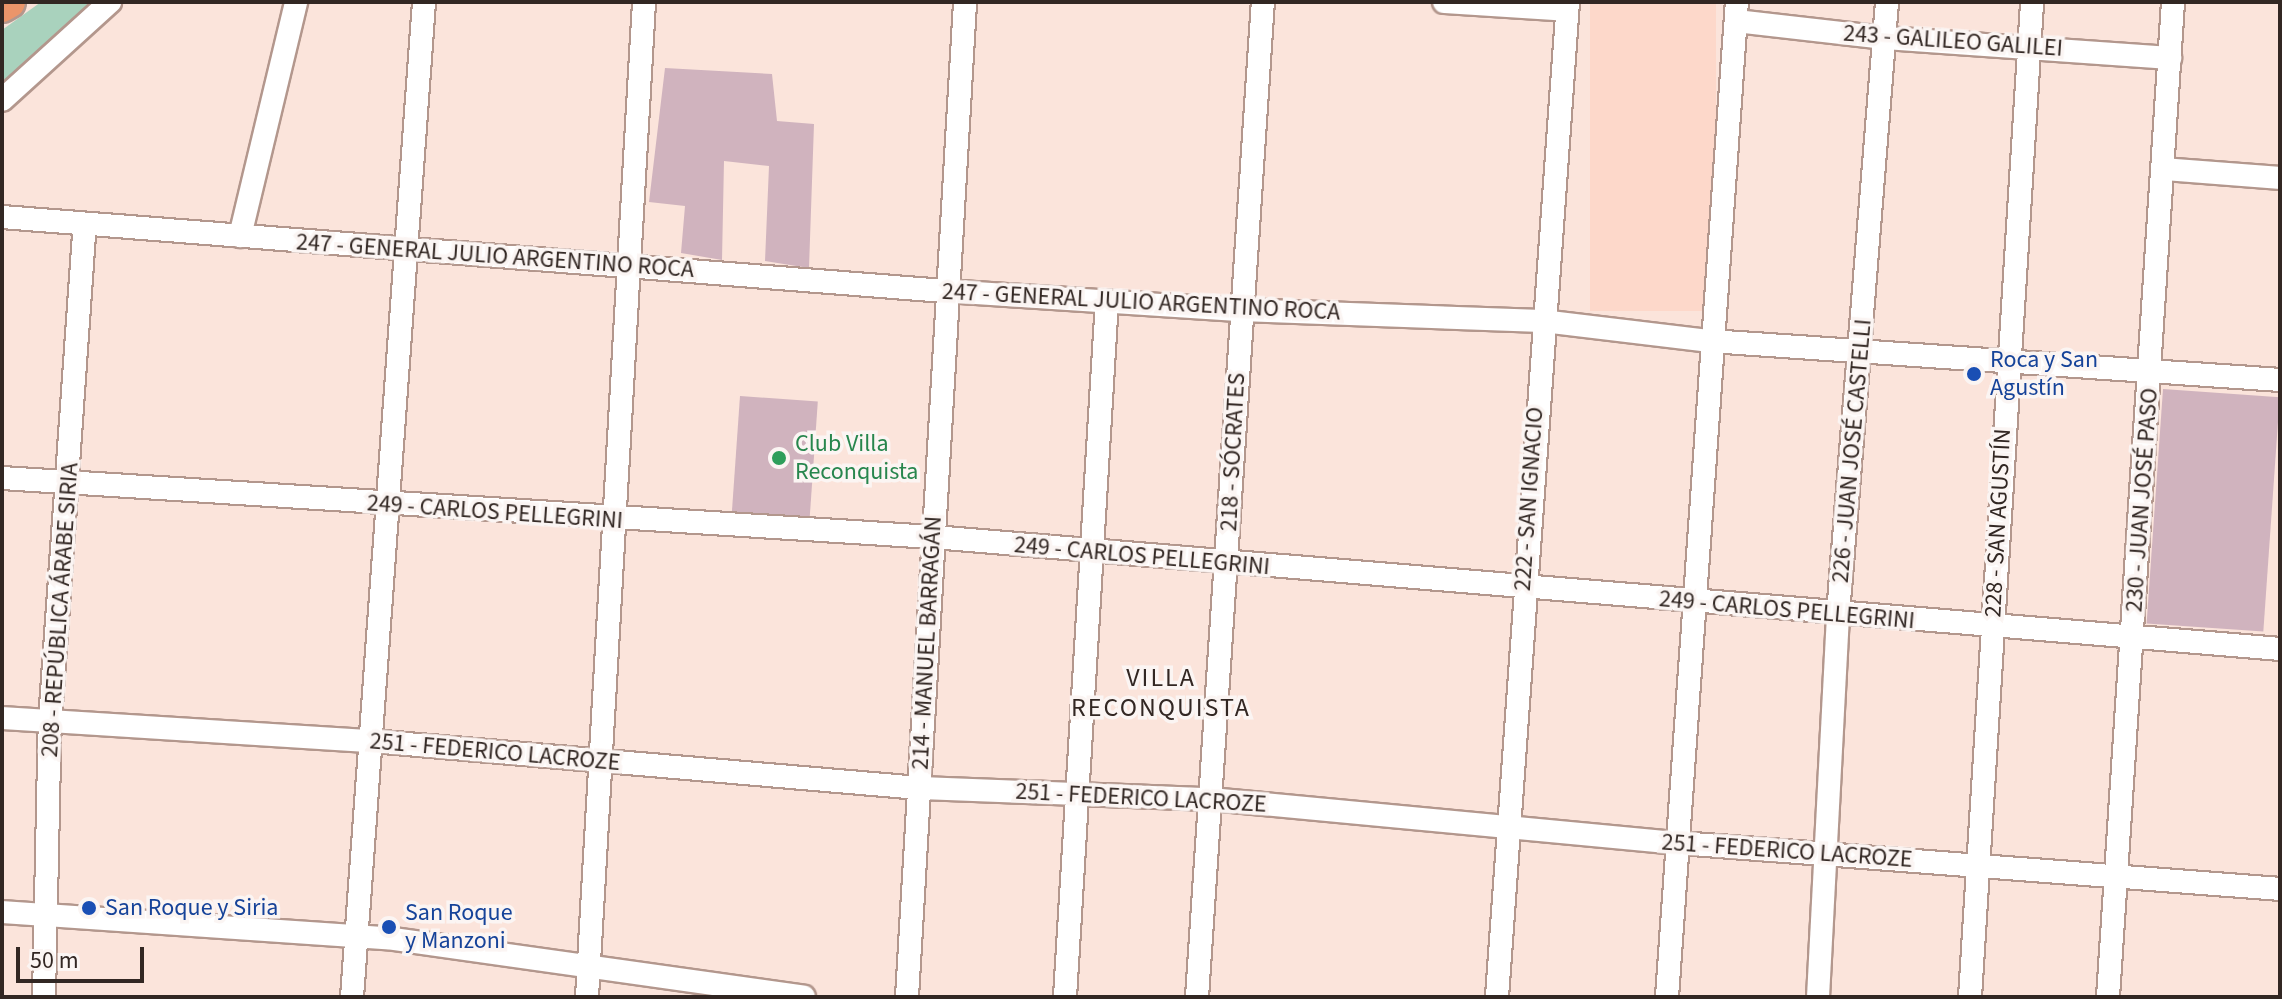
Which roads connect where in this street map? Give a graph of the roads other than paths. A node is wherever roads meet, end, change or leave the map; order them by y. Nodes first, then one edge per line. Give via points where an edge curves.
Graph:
1 (9, 2) edge
2 (110, 2) edge
3 (296, 2) edge
4 (424, 2) edge
5 (644, 2) edge
6 (965, 2) edge
7 (1263, 2) edge
8 (1444, 2) edge
9 (1887, 2) edge
10 (2032, 2) edge
11 (2173, 2) edge
12 (2, 6) edge
13 (1568, 6) edge
14 (1736, 11) edge
15 (1885, 38) junction
16 (2029, 46) junction
17 (2170, 58) junction
18 (2, 100) edge
19 (2163, 169) junction
20 (2280, 178) edge
21 (2, 217) edge
22 (85, 224) junction
23 (240, 236) junction
24 (409, 249) junction
25 (627, 267) junction
26 (945, 291) junction
27 (1107, 301) junction
28 (1241, 310) junction
29 (1542, 321) junction
30 (1710, 341) junction
31 (1860, 352) junction
32 (2008, 362) junction
33 (2150, 370) junction
34 (2280, 380) edge
35 (2, 478) edge
36 (69, 482) junction
37 (388, 506) junction
38 (614, 519) junction
39 (933, 537) junction
40 (1092, 552) junction
41 (1227, 565) junction
42 (1523, 589) junction
43 (1693, 602) junction
44 (1838, 614) junction
45 (1992, 626) junction
46 (2133, 638) junction
47 (2280, 649) edge
48 (2, 718) edge
49 (50, 721) junction
50 (372, 741) junction
51 (599, 761) junction
52 (919, 788) junction
53 (1077, 794) junction
54 (1211, 799) junction
55 (1511, 826) junction
56 (1680, 843) junction
57 (1825, 851) junction
58 (1979, 866) junction
59 (2117, 876) junction
60 (2280, 889) edge
61 (2, 912) edge
62 (47, 915) junction
63 (357, 935) junction
64 (589, 963) junction
65 (44, 997) edge
66 (352, 997) edge
67 (587, 997) edge
68 (804, 997) edge
69 (907, 997) edge
70 (1065, 997) edge
71 (1197, 997) edge
72 (1497, 997) edge
73 (1667, 997) edge
74 (1818, 997) edge
75 (1970, 997) edge
76 (2108, 997) edge

1 - 12 highway
2 - 18 street
3 - 23 street
4 - 24 street
5 - 25 street
6 - 26 street, 214 - MANUEL BARRAGÁN
7 - 28 street, 218 - SÓCRATES
8 - 13 street
9 - 15 street, 226 - JUAN JOSÉ CASTELLI
10 - 16 street, 228 - SAN AGUSTÍN
11 - 17 street, 230 - JUAN JOSÉ PASO
13 - 29 street, 222 - SAN IGNACIO
14 - 15 street, 243 - GALILEO GALILEI
14 - 30 street
15 - 16 street, 243 - GALILEO GALILEI
15 - 31 street, 226 - JUAN JOSÉ CASTELLI
16 - 17 street, 243 - GALILEO GALILEI
16 - 32 street, 228 - SAN AGUSTÍN
17 - 19 street, 230 - JUAN JOSÉ PASO
19 - 20 street
19 - 33 street, 230 - JUAN JOSÉ PASO
21 - 22 street, 247 - GENERAL JULIO ARGENTINO ROCA
22 - 23 street, 247 - GENERAL JULIO ARGENTINO ROCA
22 - 36 street, 208 - REPÚBLICA ÁRABE SIRIA
23 - 24 street, 247 - GENERAL JULIO ARGENTINO ROCA
24 - 25 street, 247 - GENERAL JULIO ARGENTINO ROCA
24 - 37 street
25 - 26 street, 247 - GENERAL JULIO ARGENTINO ROCA
25 - 38 street
26 - 27 street, 247 - GENERAL JULIO ARGENTINO ROCA
26 - 39 street, 214 - MANUEL BARRAGÁN
27 - 28 street, 247 - GENERAL JULIO ARGENTINO ROCA
27 - 40 street
28 - 29 street, 247 - GENERAL JULIO ARGENTINO ROCA
28 - 41 street, 218 - SÓCRATES
29 - 30 street, 247 - GENERAL JULIO ARGENTINO ROCA
29 - 42 street, 222 - SAN IGNACIO
30 - 31 street, 247 - GENERAL JULIO ARGENTINO ROCA
30 - 43 street
31 - 32 street, 247 - GENERAL JULIO ARGENTINO ROCA
31 - 44 street, 226 - JUAN JOSÉ CASTELLI
32 - 33 street, 247 - GENERAL JULIO ARGENTINO ROCA
32 - 45 street, 228 - SAN AGUSTÍN
33 - 34 street, 247 - GENERAL JULIO ARGENTINO ROCA
33 - 46 street, 230 - JUAN JOSÉ PASO
35 - 36 street, 249 - CARLOS PELLEGRINI
36 - 37 street, 249 - CARLOS PELLEGRINI
36 - 49 street, 208 - REPÚBLICA ÁRABE SIRIA
37 - 38 street, 249 - CARLOS PELLEGRINI
37 - 50 street
38 - 39 street, 249 - CARLOS PELLEGRINI
38 - 51 street
39 - 40 street, 249 - CARLOS PELLEGRINI
39 - 52 street, 214 - MANUEL BARRAGÁN
40 - 41 street, 249 - CARLOS PELLEGRINI
40 - 53 street
41 - 42 street, 249 - CARLOS PELLEGRINI
41 - 54 street, 218 - SÓCRATES
42 - 43 street, 249 - CARLOS PELLEGRINI
42 - 55 street, 222 - SAN IGNACIO
43 - 44 street, 249 - CARLOS PELLEGRINI
43 - 56 street
44 - 45 street, 249 - CARLOS PELLEGRINI
44 - 57 street, 226 - JUAN JOSÉ CASTELLI
45 - 46 street, 249 - CARLOS PELLEGRINI
45 - 58 street, 228 - SAN AGUSTÍN
46 - 47 street, 249 - CARLOS PELLEGRINI
46 - 59 street, 230 - JUAN JOSÉ PASO
48 - 49 street, 251 - FEDERICO LACROZE
49 - 50 street, 251 - FEDERICO LACROZE
49 - 62 street, 208 - REPÚBLICA ÁRABE SIRIA
50 - 51 street, 251 - FEDERICO LACROZE
50 - 63 street
51 - 52 street, 251 - FEDERICO LACROZE
51 - 64 street
52 - 53 street, 251 - FEDERICO LACROZE
52 - 69 street, 214 - MANUEL BARRAGÁN
53 - 54 street, 251 - FEDERICO LACROZE
53 - 70 street
54 - 55 street, 251 - FEDERICO LACROZE
54 - 71 street, 218 - SÓCRATES
55 - 56 street, 251 - FEDERICO LACROZE
55 - 72 street, 222 - SAN IGNACIO
56 - 57 street, 251 - FEDERICO LACROZE
56 - 73 street
57 - 58 street, 251 - FEDERICO LACROZE
57 - 74 street, 226 - JUAN JOSÉ CASTELLI
58 - 59 street, 251 - FEDERICO LACROZE
58 - 75 street, 228 - SAN AGUSTÍN
59 - 60 street, 251 - FEDERICO LACROZE
59 - 76 street, 230 - JUAN JOSÉ PASO
61 - 62 street
62 - 63 street
62 - 65 street, 208 - REPÚBLICA ÁRABE SIRIA
63 - 64 street
63 - 66 street
64 - 67 street
64 - 68 street

